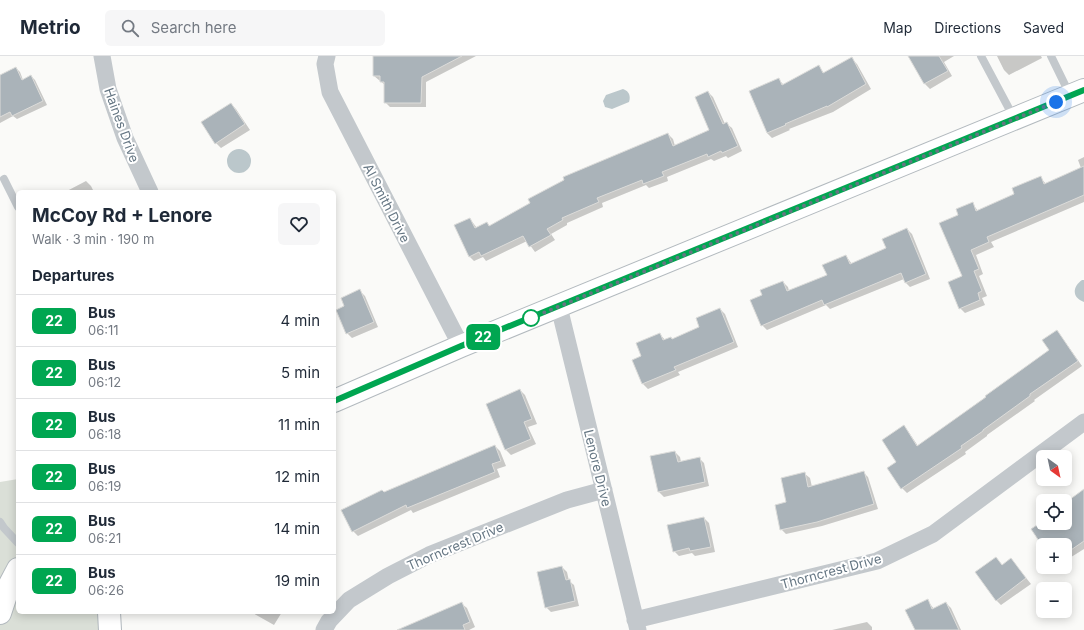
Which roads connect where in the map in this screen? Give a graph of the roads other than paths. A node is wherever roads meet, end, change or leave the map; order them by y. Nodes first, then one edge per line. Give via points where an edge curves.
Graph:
1 (102, 56) edge
2 (327, 56) edge
3 (980, 56) edge
4 (1050, 56) edge
5 (1077, 93) edge
6 (1014, 119) junction
7 (4, 179) dead end
8 (149, 190) edge
9 (16, 203) edge
10 (559, 307) junction
11 (461, 346) junction
12 (336, 400) edge
13 (1084, 422) edge
14 (604, 490) junction
15 (0, 522) edge
16 (16, 541) edge
17 (16, 573) edge
18 (0, 613) edge
19 (109, 614) edge
20 (336, 614) edge
21 (336, 614) edge
22 (637, 625) edge
23 (110, 630) edge
24 (324, 630) edge

1 - 8 street, Haines Drive via 108,89 120,124
2 - 11 street, Al Smith Drive via 325,64 330,92
3 - 6 lane
4 - 5 lane
5 - 6 street
6 - 10 street
7 - 9 lane
10 - 11 street
10 - 14 street, Lenore Drive
11 - 12 street
13 - 22 street, Thorncrest Drive via 933,534 877,561
14 - 20 street, Thorncrest Drive via 567,500 429,556 349,600
14 - 22 street, Lenore Drive
15 - 16 lane
17 - 18 street
19 - 23 street
21 - 24 street, Thorncrest Drive

